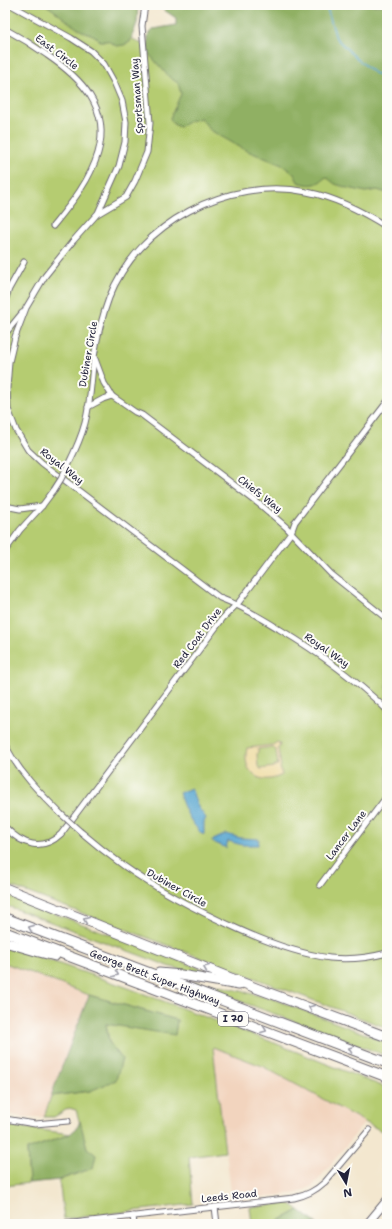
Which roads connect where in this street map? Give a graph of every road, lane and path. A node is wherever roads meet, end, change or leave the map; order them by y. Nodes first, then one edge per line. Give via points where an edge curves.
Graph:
1 (12, 5) edge
2 (145, 5) edge
3 (5, 30) edge
4 (98, 213) junction
5 (53, 226) dead end
6 (387, 227) edge
7 (24, 262) dead end
8 (5, 302) edge
9 (26, 308) junction
10 (5, 334) edge
11 (94, 358) junction
12 (112, 396) junction
13 (387, 402) edge
14 (88, 407) junction
15 (5, 506) edge
16 (42, 506) junction
17 (291, 533) junction
18 (5, 551) edge
19 (235, 605) junction
20 (387, 619) edge
21 (387, 710) edge
22 (5, 745) edge
23 (387, 796) edge
24 (5, 827) edge
25 (320, 885) dead end
26 (5, 888) edge
27 (5, 918) edge
28 (5, 932) edge
29 (5, 942) edge
30 (387, 953) edge
31 (80, 960) junction
32 (146, 972) junction
33 (256, 988) junction
34 (387, 1037) edge
35 (387, 1063) edge
36 (387, 1077) edge
37 (5, 1119) edge
38 (68, 1121) dead end
39 (369, 1130) dead end
40 (387, 1200) edge
41 (215, 1207) junction
42 (133, 1216) junction
43 (64, 1224) edge
44 (134, 1224) edge
45 (218, 1224) edge
46 (367, 1224) edge

1 - 4 street, Royal Way via 91,51 104,64 122,101 126,122 125,142 119,166
2 - 4 street, Sportsman Way via 142,26 150,117 147,152 136,181 126,197
3 - 5 street, East Circle via 23,38 68,70 83,85 98,114 100,138 95,161 76,196
4 - 9 street, Royal Way via 45,276
6 - 11 street, Dubiner Circle via 340,201 306,192 256,190 211,202 163,228 127,265 109,298
7 - 8 street
9 - 10 street
9 - 19 street, Royal Way via 9,362 7,388 8,409 16,430 28,450 220,598
11 - 12 street, Chiefs Way
11 - 14 street, Dubiner Circle
12 - 14 street
12 - 17 street, Chiefs Way via 142,415 263,507
13 - 17 street, Red Coat Drive via 295,522
14 - 16 street, Dubiner Circle, bridge via 79,442 61,479
15 - 16 street via 20,509
16 - 18 street, Dubiner Circle
17 - 19 street, Red Coat Drive
17 - 20 street, Chiefs Way via 331,574
19 - 21 street, Royal Way via 324,658
19 - 24 street, Red Coat Drive via 62,834 49,843 36,845 22,840
22 - 30 street, Dubiner Circle, bridge via 24,774 61,814 123,866 157,888 257,938 299,952 344,959
23 - 25 street, Lancer Lane
33 -> 26 highway
32 -> 27 highway, George Brett Super Highway / I 70
28 - 31 highway, George Brett Super Highway / I 70
29 - 31 highway
31 -> 36 highway, George Brett Super Highway / I 70
32 - 33 highway via 181,975
35 -> 32 highway, George Brett Super Highway / I 70
34 -> 33 highway
37 - 38 street via 35,1124
39 - 41 street, Leeds Road via 325,1182 310,1194
40 - 46 main road
41 - 42 street, Leeds Road
41 - 45 street
42 - 43 street, Leeds Road
42 - 44 street

